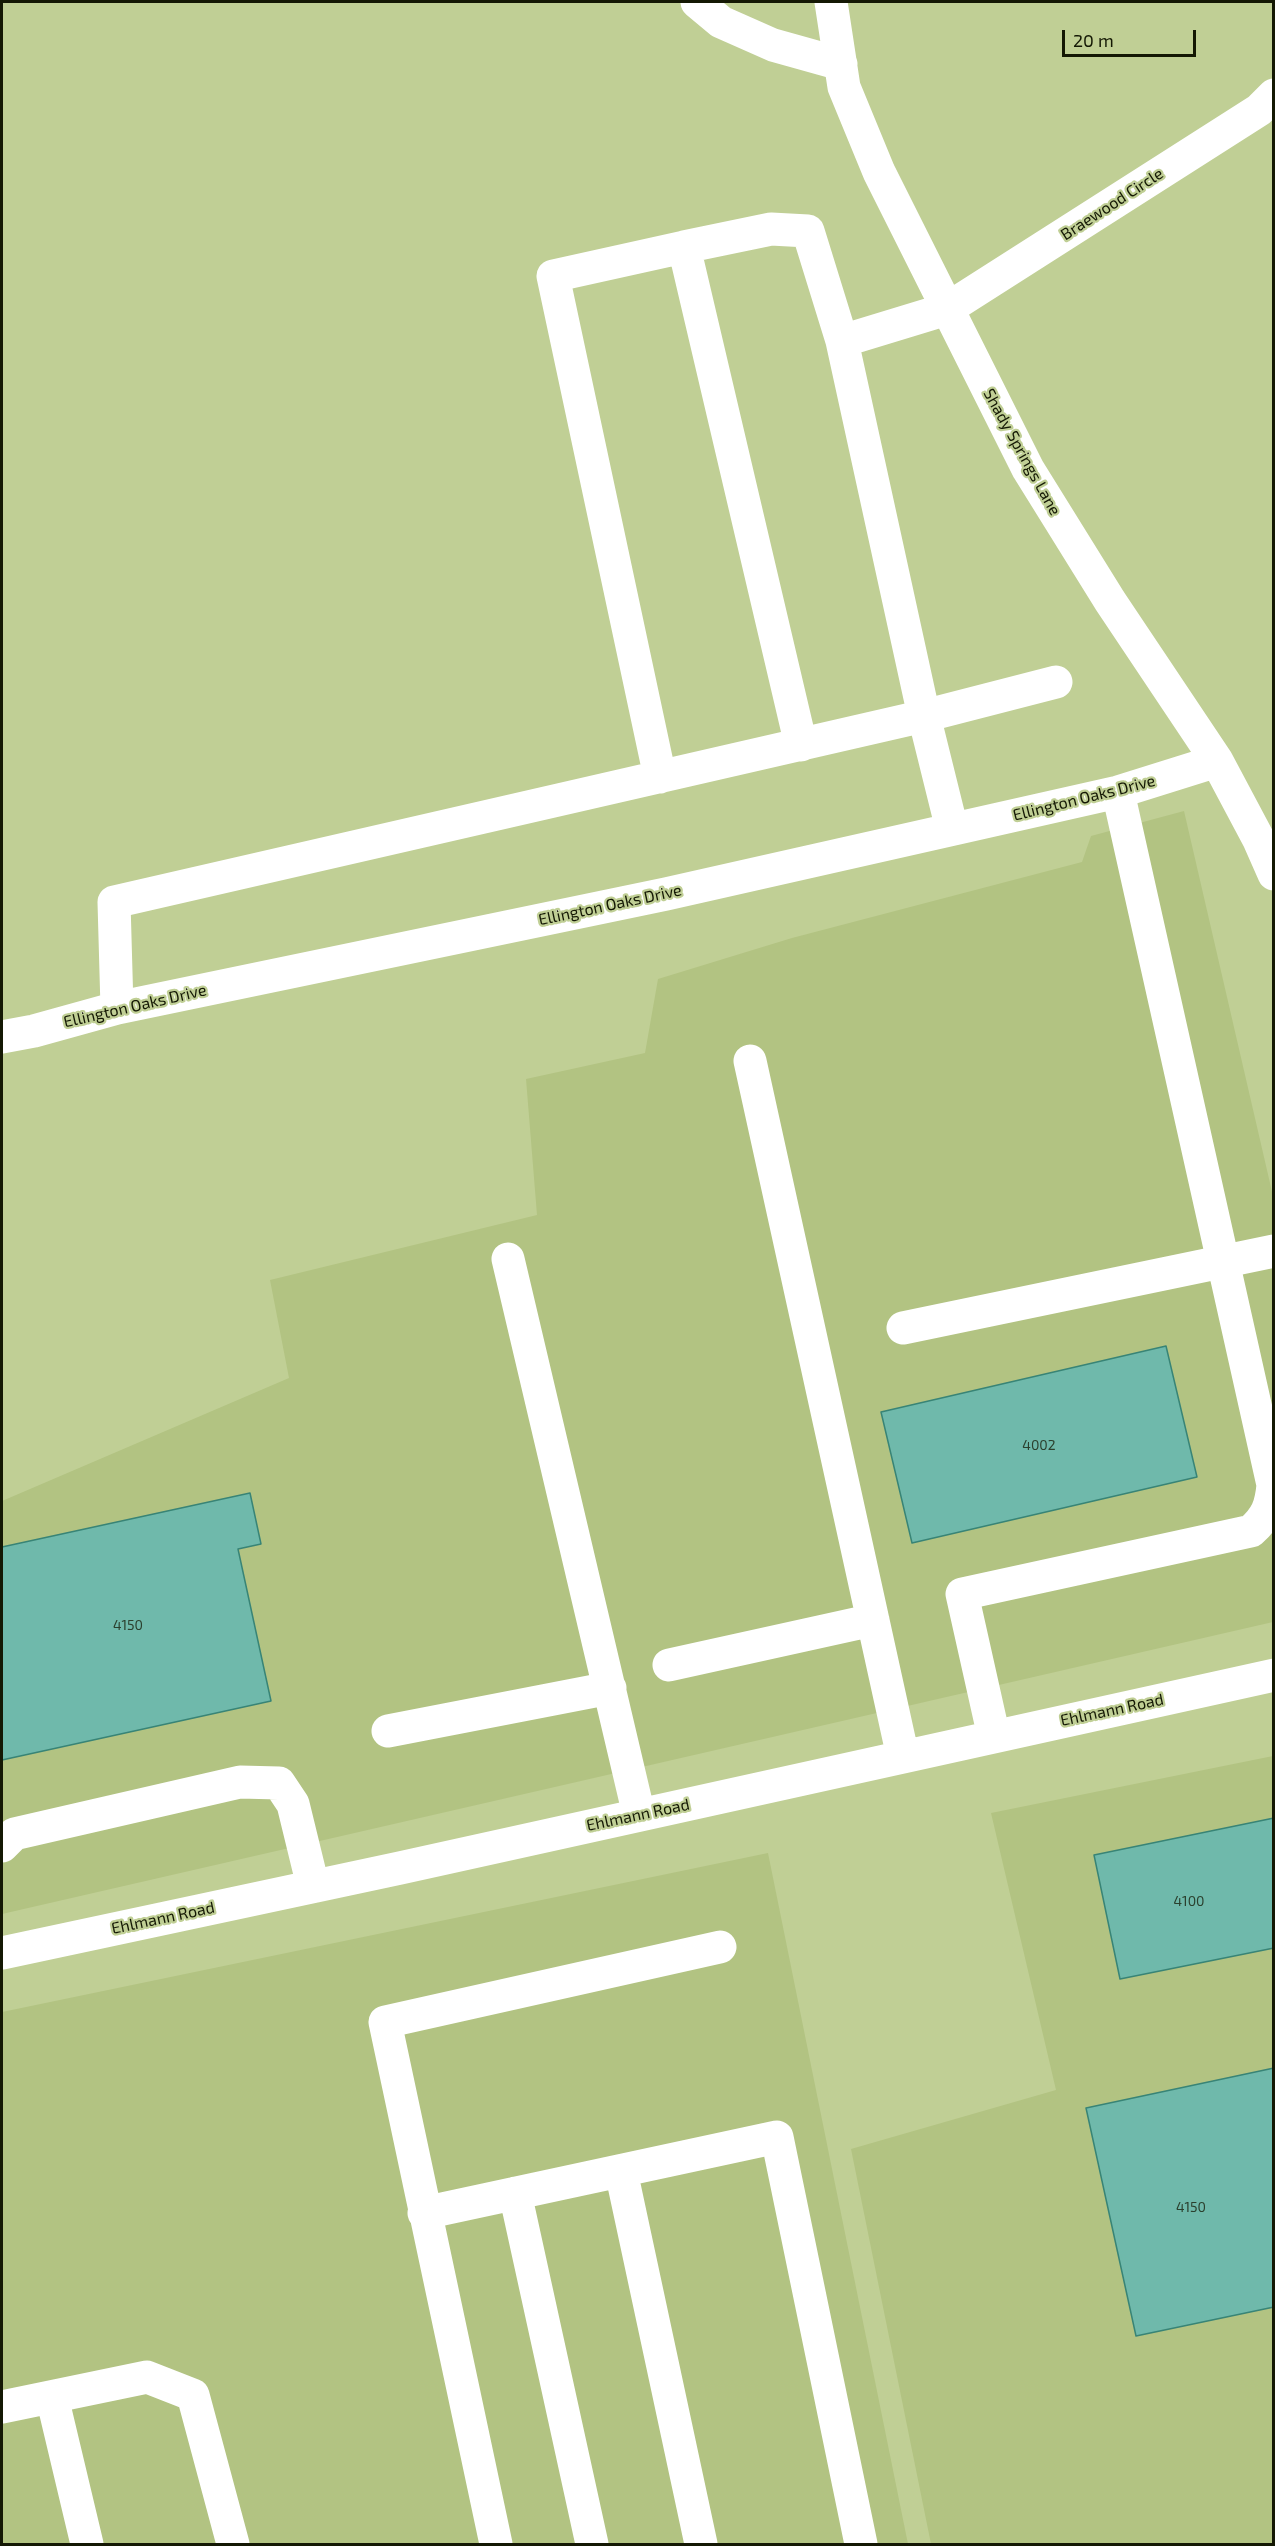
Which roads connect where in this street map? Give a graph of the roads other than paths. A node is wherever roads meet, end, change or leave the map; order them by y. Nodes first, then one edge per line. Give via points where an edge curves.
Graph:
1 (697, 2) edge
2 (831, 2) edge
3 (841, 64) junction
4 (1274, 95) edge
5 (684, 247) junction
6 (947, 309) junction
7 (842, 341) junction
8 (1056, 682) dead end
9 (924, 716) junction
10 (801, 745) junction
11 (1216, 761) junction
12 (660, 777) junction
13 (1118, 792) junction
14 (952, 829) junction
15 (1274, 874) edge
16 (117, 1008) junction
17 (2, 1037) edge
18 (750, 1061) dead end
19 (1274, 1251) edge
20 (508, 1259) dead end
21 (1223, 1261) junction
22 (903, 1328) dead end
23 (873, 1620) junction
24 (669, 1665) dead end
25 (1274, 1675) edge
26 (610, 1688) junction
27 (388, 1731) dead end
28 (994, 1737) junction
29 (903, 1757) junction
30 (639, 1815) junction
31 (2, 1846) edge
32 (313, 1886) junction
33 (3, 1947) edge
34 (720, 1947) dead end
35 (621, 2171) junction
36 (516, 2193) junction
37 (424, 2213) junction
38 (52, 2397) junction
39 (2, 2407) edge
40 (87, 2544) edge
41 (233, 2544) edge
42 (496, 2544) edge
43 (592, 2544) edge
44 (701, 2544) edge
45 (861, 2544) edge

1 - 3 street via 721,22 773,45
2 - 3 street, Shady Springs Lane
3 - 6 street, Shady Springs Lane via 844,87 879,171
4 - 6 street, Braewood Circle via 1259,111
5 - 7 street via 771,228 808,231
5 - 10 street
5 - 12 street via 553,276
6 - 7 street, Braewood Circle
6 - 11 street, Shady Springs Lane via 1028,469
7 - 9 street
8 - 9 street
9 - 10 street
9 - 14 street
10 - 12 street
11 - 13 street, Ellington Oaks Drive
11 - 15 street, Shady Springs Lane
12 - 16 street via 114,902
13 - 14 street, Ellington Oaks Drive
13 - 21 street
14 - 16 street, Ellington Oaks Drive via 666,894
16 - 17 street, Ellington Oaks Drive
18 - 23 street
19 - 21 street
20 - 26 street
21 - 22 street
21 - 28 street via 1273,1485 1264,1519 1251,1531 962,1594
23 - 24 street
23 - 29 street
25 - 28 street, Ehlmann Road
26 - 27 street
26 - 30 street
28 - 29 street, Ehlmann Road
29 - 30 street, Ehlmann Road
30 - 32 street, Ehlmann Road
31 - 32 street via 15,1834 229,1784 279,1783 293,1804
32 - 33 street, Ehlmann Road
34 - 37 street via 385,2022
35 - 36 street
35 - 44 street
35 - 45 street via 777,2137
36 - 37 street
36 - 43 street
37 - 42 street
38 - 39 street
38 - 40 street
38 - 41 street via 147,2377 193,2395

